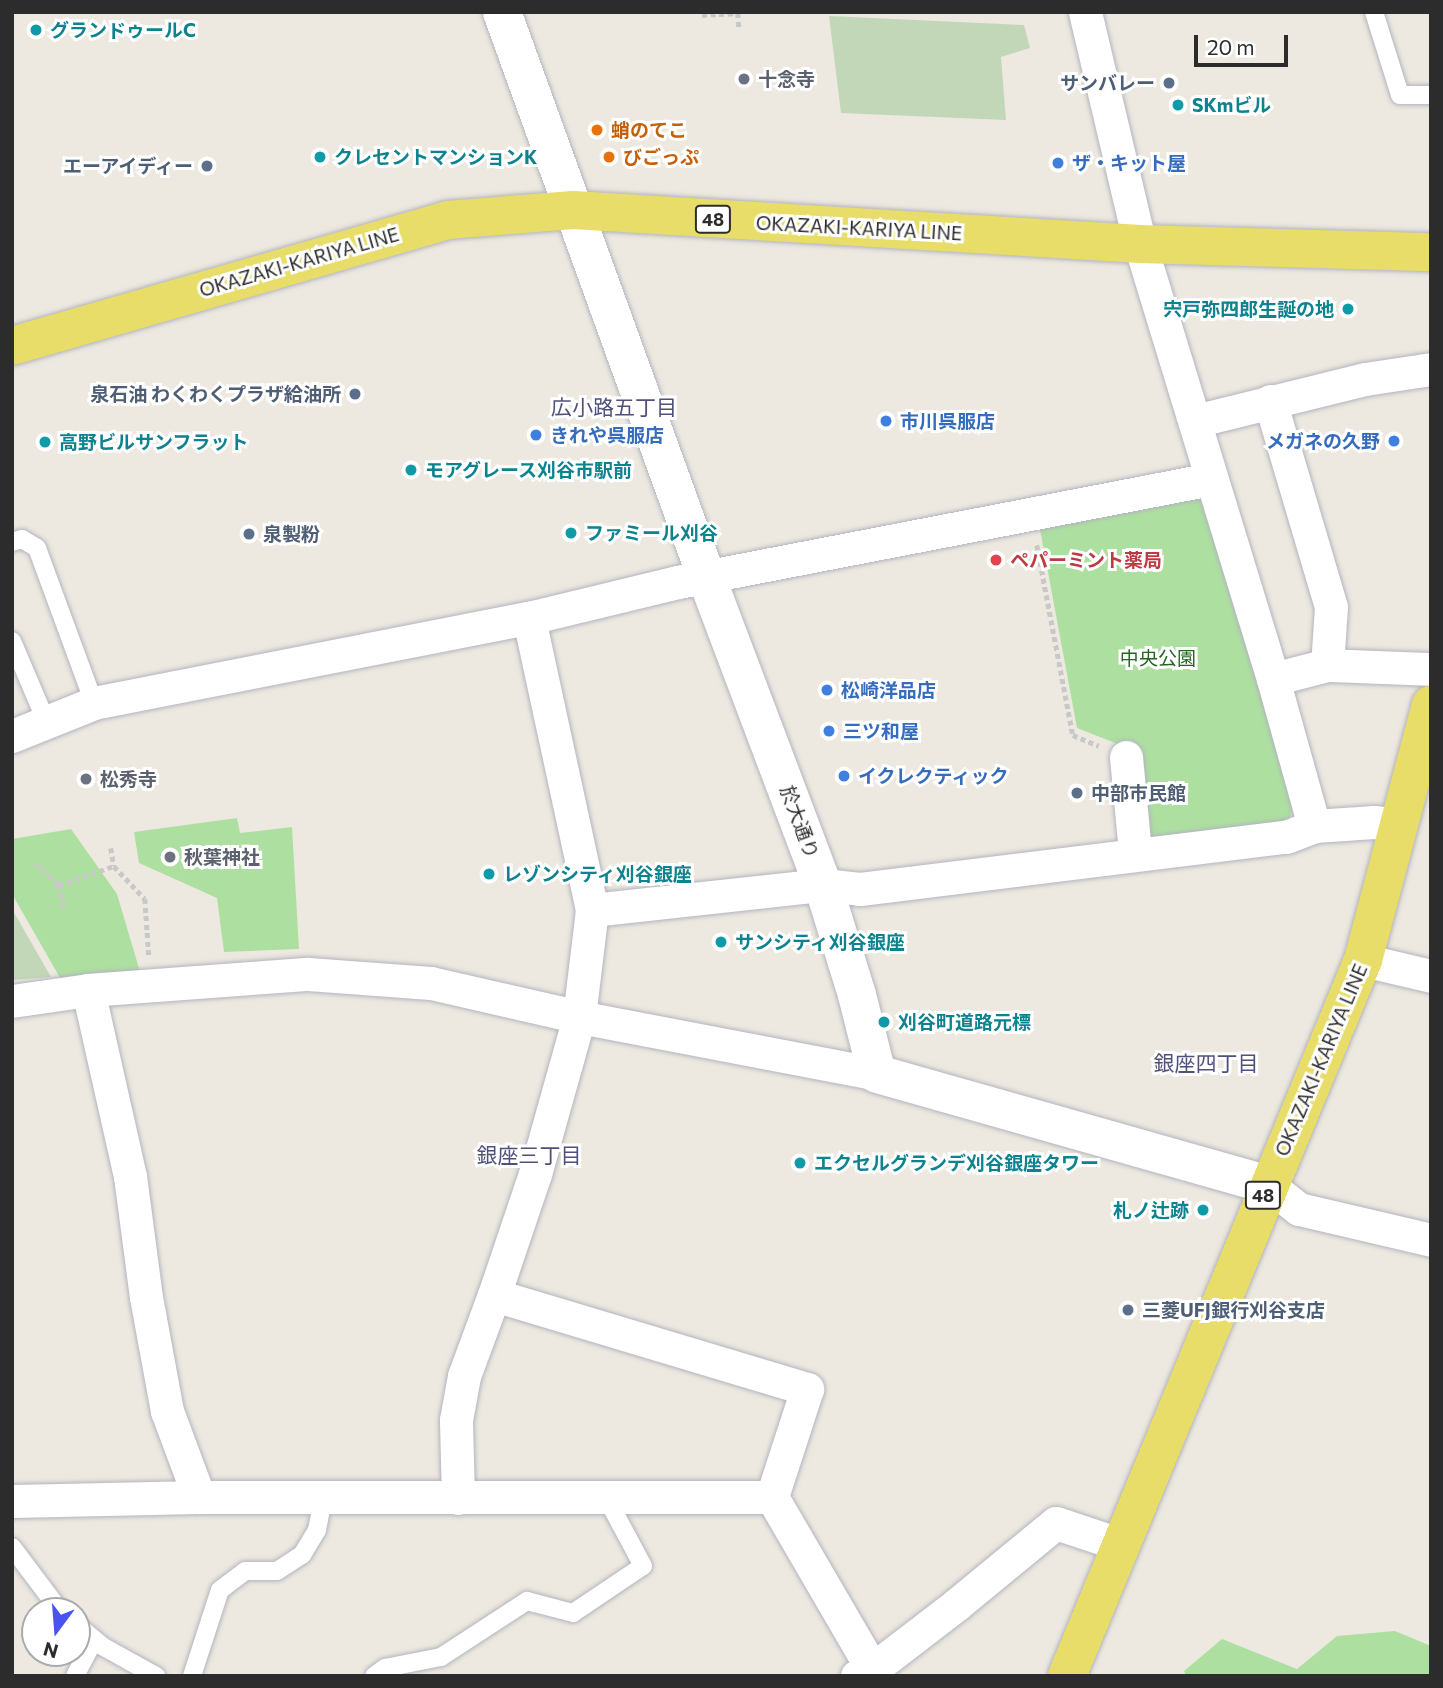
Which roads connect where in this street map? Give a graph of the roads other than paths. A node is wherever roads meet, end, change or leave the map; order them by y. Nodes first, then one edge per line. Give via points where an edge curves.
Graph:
1 (502, 12) edge
2 (1066, 12) edge
3 (1374, 12) edge
4 (1086, 13) edge
5 (1431, 95) edge
6 (573, 210) junction
7 (1140, 244) junction
8 (1431, 252) edge
9 (12, 346) edge
10 (1431, 369) edge
11 (1270, 401) junction
12 (1195, 421) junction
13 (1211, 479) junction
14 (12, 542) edge
15 (706, 576) junction
16 (529, 618) junction
17 (12, 641) edge
18 (1327, 665) junction
19 (1431, 669) edge
20 (1273, 679) junction
21 (94, 703) junction
22 (1431, 705) edge
23 (46, 721) junction
24 (12, 736) edge
25 (1126, 757) road end
26 (1421, 786) edge
27 (1400, 825) junction
28 (1314, 826) junction
29 (1135, 853) junction
30 (823, 885) junction
31 (592, 910) junction
32 (1363, 960) junction
33 (1431, 976) edge
34 (88, 990) junction
35 (12, 1001) edge
36 (579, 1017) junction
37 (877, 1074) junction
38 (1268, 1185) junction
39 (1431, 1240) edge
40 (494, 1295) junction
41 (199, 1497) junction
42 (606, 1497) junction
43 (772, 1497) junction
44 (323, 1498) junction
45 (457, 1498) junction
46 (12, 1500) edge
47 (1119, 1544) junction
48 (12, 1547) edge
49 (50, 1597) edge
50 (91, 1637) edge
51 (94, 1640) junction
52 (869, 1673) edge
53 (75, 1676) edge
54 (156, 1676) edge
55 (192, 1676) edge
56 (374, 1676) edge
57 (1066, 1676) edge

1 - 6 street, 於大通り
2 - 4 lane
3 - 5 lane via 1400,95
4 - 7 street
6 - 7 main road, OKAZAKI-KARIYA LINE / 48
6 - 9 main road, OKAZAKI-KARIYA LINE / 48 via 448,220
6 - 15 street, 於大通り
7 - 8 main road, OKAZAKI-KARIYA LINE / 48
7 - 12 street
10 - 11 street
11 - 12 street
11 - 18 street via 1331,607
12 - 13 street
13 - 15 street
13 - 20 street
14 - 21 lane via 22,539 37,548
15 - 16 street
15 - 30 street, 於大通り
16 - 21 street
16 - 31 street
17 - 23 lane
18 - 19 street
18 - 20 street
20 - 28 street
21 - 23 street
22 - 26 main road, OKAZAKI-KARIYA LINE / 48
23 - 24 street
25 - 29 street
26 - 27 main road, OKAZAKI-KARIYA LINE / 48
27 - 28 street
27 - 32 main road, OKAZAKI-KARIYA LINE / 48
28 - 29 street via 1286,837
29 - 30 street via 860,889
30 - 31 street
30 - 37 street, 於大通り
31 - 36 street
32 - 33 street
32 - 38 main road, OKAZAKI-KARIYA LINE / 48
34 - 35 street
34 - 36 street via 308,974 431,983
34 - 41 street via 130,1176 167,1411
36 - 37 street
36 - 40 street via 535,1174
37 - 38 street
38 - 39 street via 1299,1209
38 - 47 main road, OKAZAKI-KARIYA LINE / 48
40 - 43 street via 807,1389
40 - 45 street via 464,1376 458,1409
41 - 44 street
41 - 46 street
42 - 43 street
42 - 45 street
42 - 56 lane via 643,1566 573,1613 527,1601 441,1657 385,1668
43 - 52 street
44 - 45 street
44 - 55 lane via 317,1530 302,1555 277,1570 245,1571 220,1590
47 - 52 street via 1056,1522
47 - 57 main road, OKAZAKI-KARIYA LINE / 48
48 - 49 lane
50 - 51 lane
51 - 53 lane
51 - 54 lane

